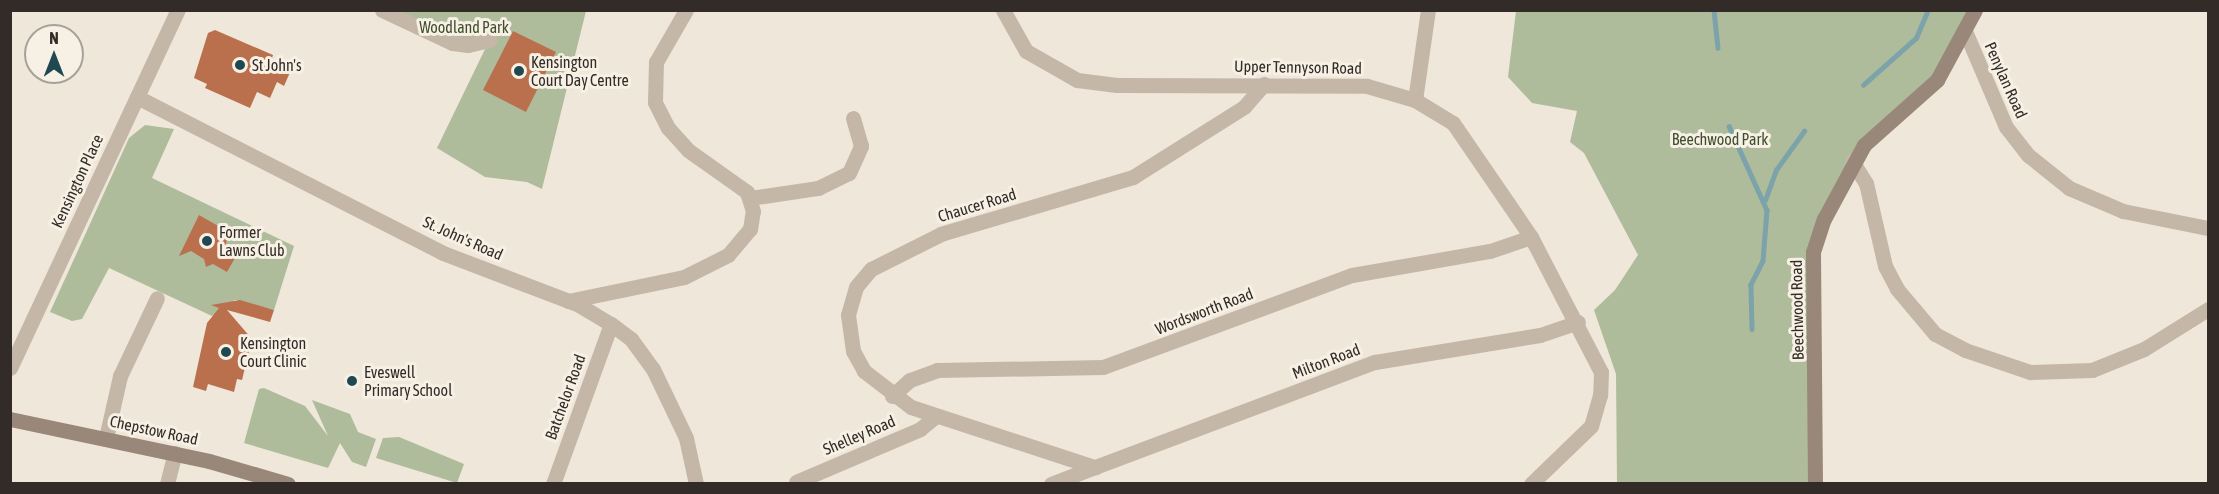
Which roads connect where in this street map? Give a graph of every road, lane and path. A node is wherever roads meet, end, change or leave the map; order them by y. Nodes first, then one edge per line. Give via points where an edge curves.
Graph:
1 (178, 10) edge
2 (382, 10) edge
3 (686, 10) edge
4 (1002, 10) edge
5 (1428, 10) edge
6 (1976, 10) edge
7 (1965, 31) junction
8 (489, 40) dead end
9 (1264, 84) junction
10 (137, 97) junction
11 (1414, 100) junction
12 (853, 118) dead end
13 (1852, 161) junction
14 (750, 198) junction
15 (2208, 228) edge
16 (1531, 237) junction
17 (157, 298) dead end
18 (568, 301) junction
19 (2208, 309) edge
20 (1578, 322) junction
21 (611, 324) junction
22 (10, 368) edge
23 (892, 396) junction
24 (935, 417) junction
25 (10, 419) edge
26 (106, 438) junction
27 (175, 453) junction
28 (1095, 467) junction
29 (796, 482) dead end
30 (167, 483) edge
31 (287, 483) edge
32 (553, 483) edge
33 (696, 483) edge
34 (1051, 483) edge
35 (1531, 483) edge
36 (1815, 483) edge

1 - 10 street, Kensington Place
2 - 8 street via 452,43 468,45
3 - 14 street via 656,62 655,102 668,128 688,150
4 - 9 street, Upper Tennyson Road via 1026,51 1077,80 1117,85
5 - 11 street
6 - 7 street, Beechwood Road
7 - 13 street, Beechwood Road via 1937,80 1876,130
7 - 15 street, Penylan Road via 2006,127 2028,155 2069,188 2123,211
9 - 11 street, Upper Tennyson Road via 1367,86
9 - 23 street, Chaucer Road via 1244,107 1133,177 940,234 871,269 852,296 849,338 864,371
10 - 18 street, St. John's Road via 443,253
10 - 22 street, Kensington Place
11 - 16 street, Upper Tennyson Road via 1467,138
12 - 14 street via 861,146 849,173 818,188
13 - 19 street via 1866,183 1885,266 1897,289 1935,334 1965,350 2030,372 2092,370 2144,349
13 - 36 street, Beechwood Road via 1824,219 1814,252
14 - 18 street via 750,229 737,247 716,262 668,282
16 - 20 street, Upper Tennyson Road
16 - 23 street, Wordsworth Road via 1504,248 1352,275 1103,367 936,370 910,380
17 - 26 street via 120,376
18 - 21 street, St. John's Road
20 - 28 street, Milton Road via 1540,335 1375,362
20 - 35 street, Upper Tennyson Road via 1600,372 1597,413 1587,432
21 - 32 street, Batchelor Road
21 - 33 street, St. John's Road via 631,339 653,369 686,438
23 - 24 street, Chaucer Road
24 - 28 street
24 - 29 street, Shelley Road via 920,429
25 - 26 street, Chepstow Road
26 - 27 street, Chepstow Road
27 - 30 street
27 - 31 street, Chepstow Road
28 - 34 street, Milton Road

